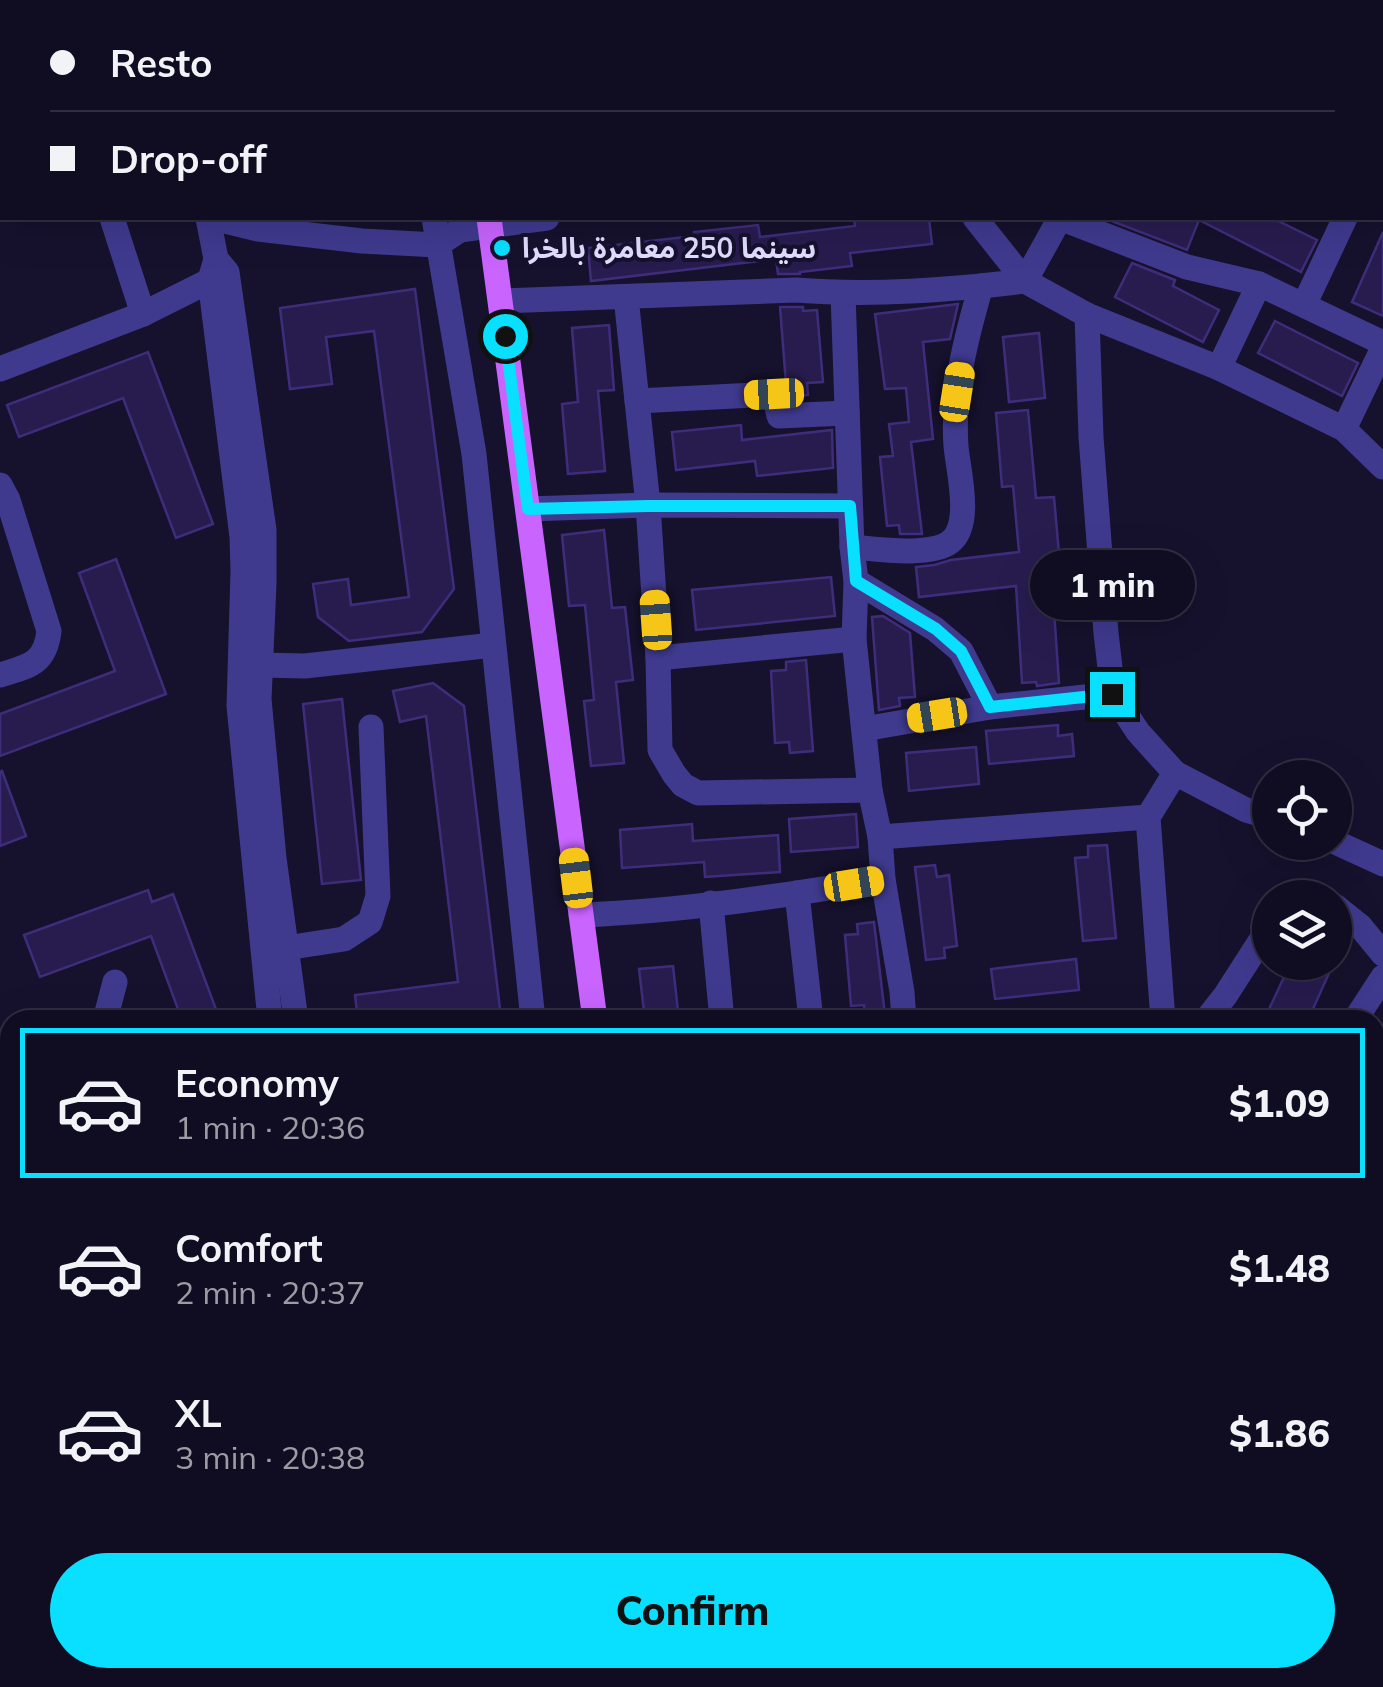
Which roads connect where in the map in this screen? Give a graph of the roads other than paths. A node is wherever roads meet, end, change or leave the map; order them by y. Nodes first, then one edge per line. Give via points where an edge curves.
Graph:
1 (113, 220) edge
2 (210, 220) edge
3 (228, 220) edge
4 (434, 220) edge
5 (438, 220) edge
6 (978, 220) edge
7 (1059, 220) edge
8 (1065, 220) edge
9 (1344, 220) edge
10 (490, 221) edge
11 (264, 224) edge
12 (460, 230) junction
13 (437, 244) junction
14 (218, 270) junction
15 (1025, 282) junction
16 (1258, 284) junction
17 (981, 286) junction
18 (843, 294) junction
19 (626, 296) junction
20 (500, 301) junction
21 (1304, 306) junction
22 (144, 314) junction
23 (1087, 316) junction
24 (1383, 345) edge
25 (1218, 368) junction
26 (0, 369) edge
27 (637, 402) junction
28 (847, 413) junction
29 (1344, 429) junction
30 (1383, 467) edge
31 (0, 485) edge
32 (648, 506) junction
33 (850, 506) junction
34 (528, 509) junction
35 (852, 548) junction
36 (856, 581) junction
37 (854, 640) junction
38 (493, 645) junction
39 (658, 658) junction
40 (259, 665) junction
41 (0, 676) edge
42 (1112, 694) junction
43 (990, 707) junction
44 (371, 727) dead end
45 (864, 729) junction
46 (1175, 773) junction
47 (870, 790) junction
48 (1252, 812) edge
49 (1148, 817) junction
50 (880, 837) junction
51 (1352, 850) edge
52 (1383, 864) edge
53 (883, 879) junction
54 (797, 894) junction
55 (711, 903) junction
56 (582, 915) junction
57 (1352, 920) edge
58 (286, 948) junction
59 (1252, 954) edge
60 (1383, 954) edge
61 (1383, 977) edge
62 (115, 982) dead end
63 (107, 1010) edge
64 (269, 1010) edge
65 (295, 1010) edge
66 (532, 1010) edge
67 (594, 1010) edge
68 (721, 1010) edge
69 (810, 1010) edge
70 (903, 1010) edge
71 (1161, 1010) edge
72 (1214, 1010) edge
73 (1362, 1010) edge

1 - 22 street
2 - 14 street
3 - 11 street
4 - 13 street
5 - 12 street
6 - 15 street
7 - 15 street
8 - 16 street via 1187,267
9 - 21 street
10 - 12 street
10 - 20 main road
11 - 13 street via 362,241
12 - 13 street
13 - 38 street via 474,454
14 - 22 street
14 - 40 street via 264,530
14 - 64 street via 244,571 239,706
15 - 17 street
15 - 23 street
16 - 21 street
16 - 25 street
17 - 18 street
17 - 35 street via 957,392 960,530 949,543 912,552
18 - 19 street
18 - 28 street
19 - 20 street
19 - 27 street
20 - 34 main road
21 - 24 street
22 - 26 street
23 - 25 street
23 - 42 street
24 - 29 street
25 - 29 street
27 - 28 street via 774,394 779,416
27 - 32 street
28 - 33 street
29 - 30 street
31 - 41 street via 49,631 47,648 34,664
32 - 33 street
32 - 34 street
32 - 39 street
33 - 35 street
34 - 56 main road
35 - 36 street
36 - 37 street
36 - 43 street via 961,651
37 - 39 street
37 - 45 street
38 - 40 street
38 - 66 street
39 - 47 street via 660,750 683,785 727,794
40 - 58 street
42 - 43 street
42 - 46 street
43 - 45 street
44 - 58 street via 378,896 370,922 344,938
45 - 47 street
46 - 48 street
46 - 49 street
47 - 50 street
49 - 50 street
49 - 71 street
50 - 53 street
51 - 52 street
53 - 54 street
53 - 70 street
54 - 55 street
54 - 69 street
55 - 56 street
55 - 68 street
56 - 67 main road
57 - 60 street
58 - 65 street
59 - 72 street
61 - 73 street
62 - 63 street

